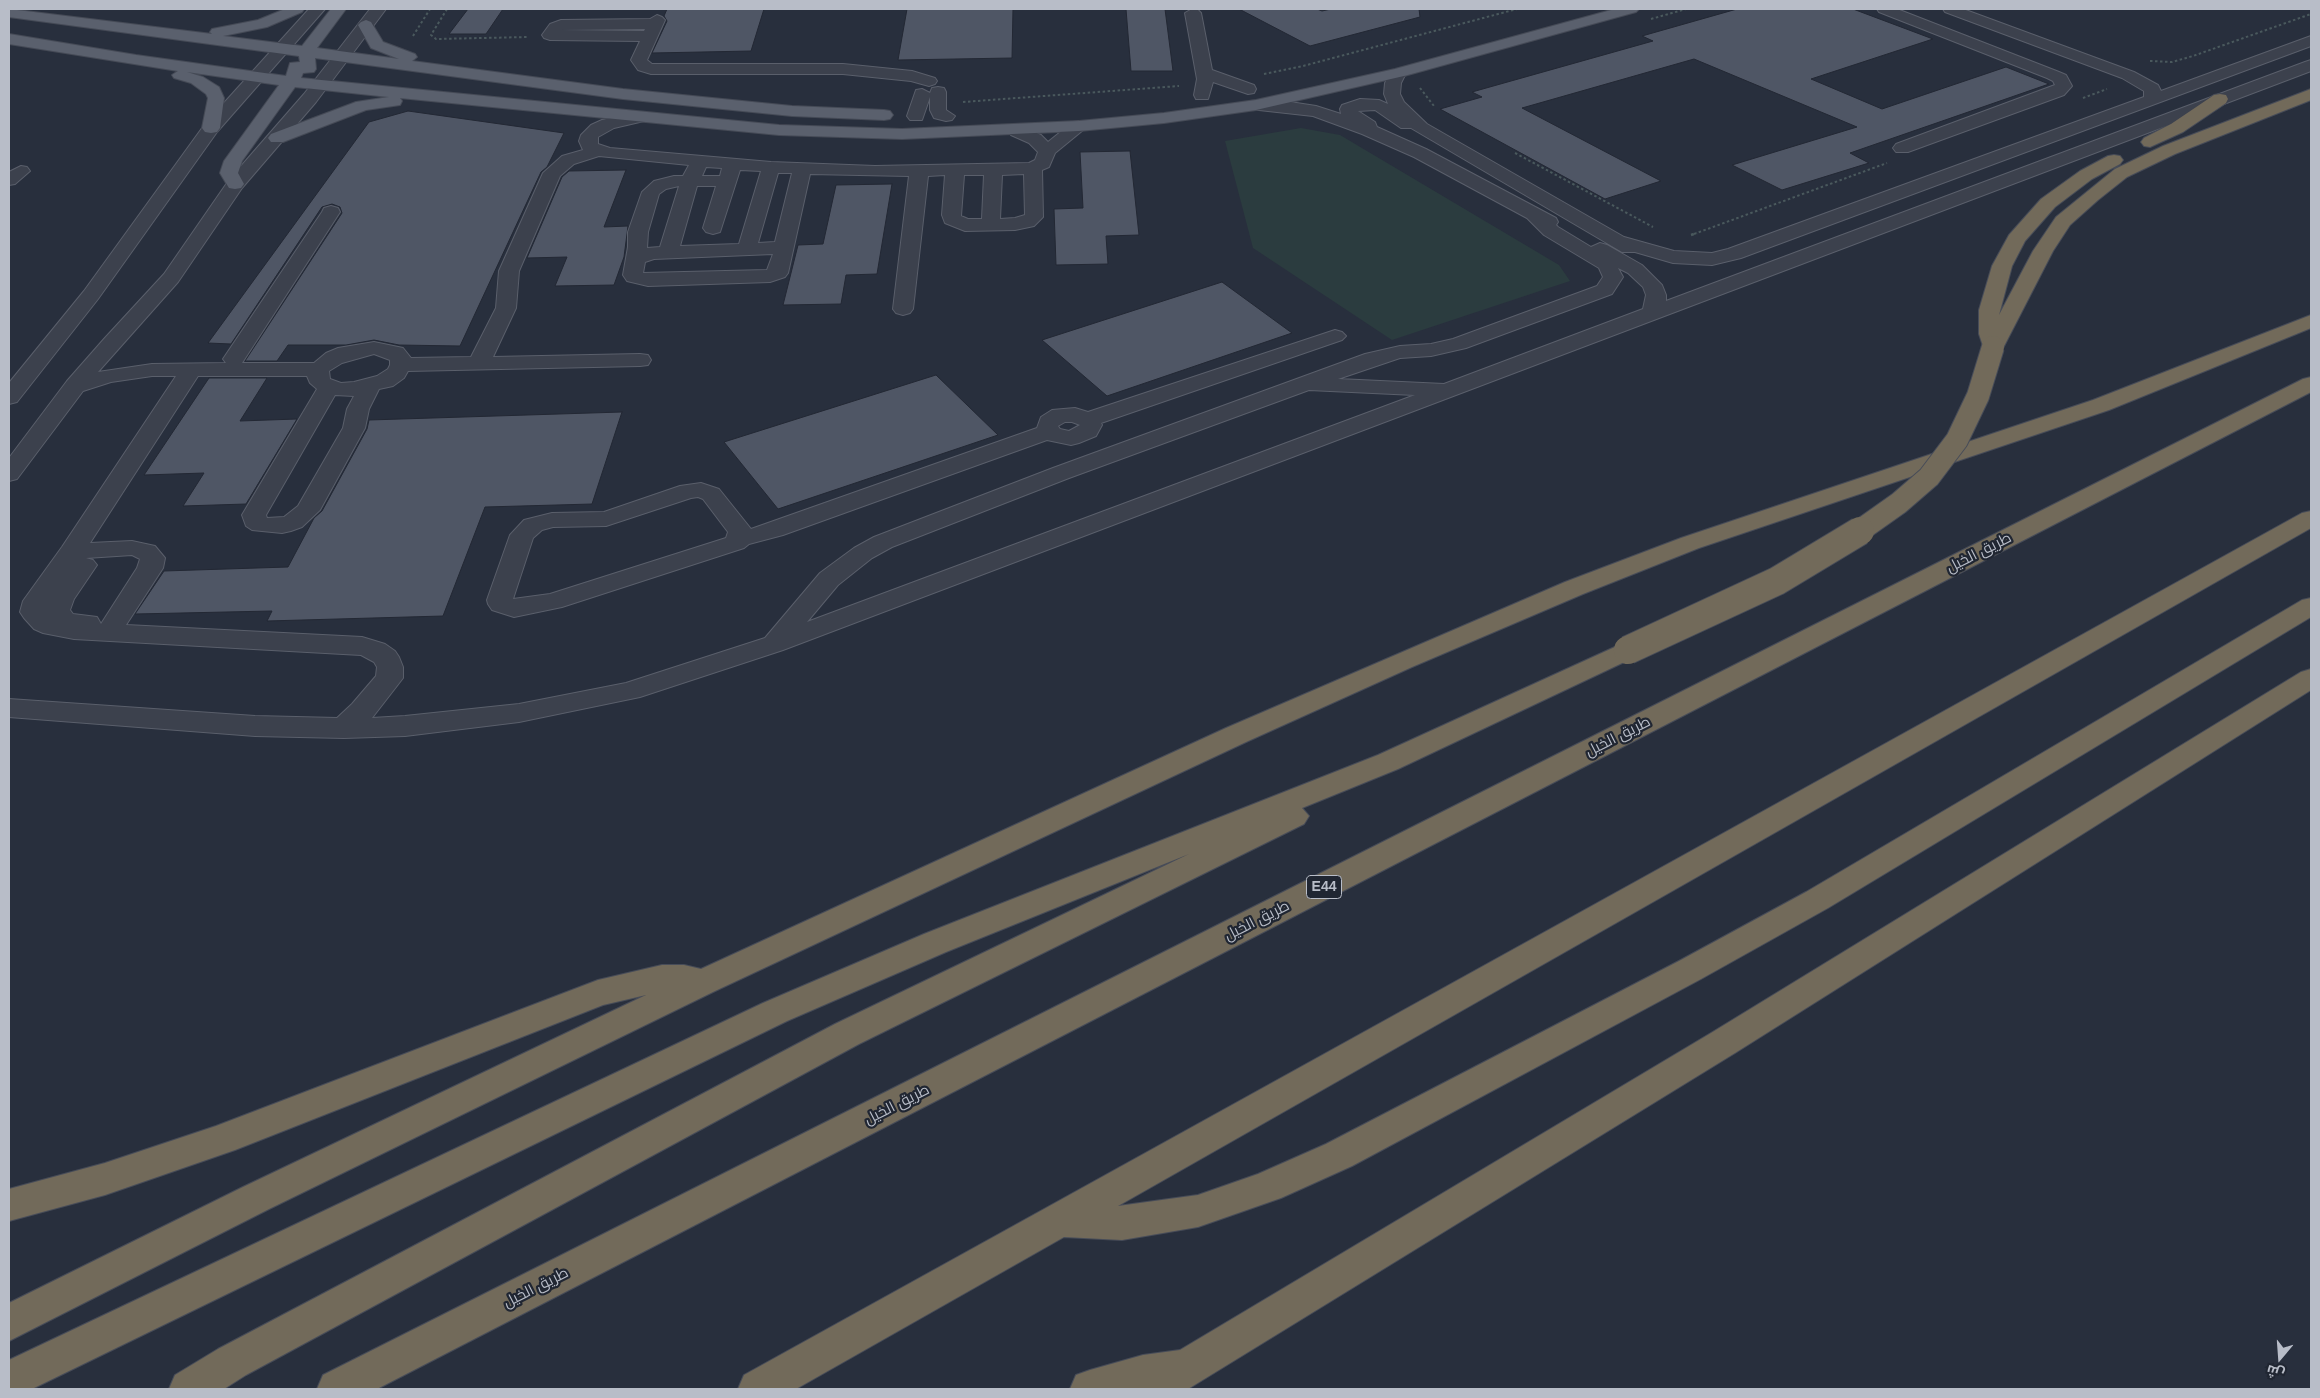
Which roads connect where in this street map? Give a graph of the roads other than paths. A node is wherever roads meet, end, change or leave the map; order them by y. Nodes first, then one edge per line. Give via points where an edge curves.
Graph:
1 (297, 9) edge
2 (317, 9) edge
3 (339, 9) edge
4 (378, 9) edge
5 (1631, 9) edge
6 (1884, 9) edge
7 (1950, 9) edge
8 (9, 12) edge
9 (1193, 12) dead end
10 (366, 25) junction
11 (181, 35) junction
12 (552, 36) road end
13 (9, 39) edge
14 (2037, 40) junction
15 (2311, 41) edge
16 (34, 43) junction
17 (281, 49) junction
18 (1998, 52) junction
19 (136, 60) junction
20 (336, 62) junction
21 (269, 63) junction
22 (2311, 65) edge
23 (300, 66) junction
24 (466, 71) junction
25 (1398, 73) junction
26 (2128, 75) junction
27 (256, 77) junction
28 (319, 84) junction
29 (1204, 84) junction
30 (559, 85) junction
31 (2194, 85) junction
32 (1255, 93) junction
33 (2311, 94) edge
34 (931, 95) junction
35 (433, 96) junction
36 (1183, 98) dead end
37 (2153, 99) junction
38 (2220, 99) junction
39 (916, 116) junction
40 (638, 117) junction
41 (1077, 118) junction
42 (211, 128) junction
43 (1421, 128) junction
44 (1016, 130) junction
45 (277, 138) junction
46 (1387, 138) junction
47 (1902, 148) dead end
48 (598, 151) junction
49 (1047, 151) junction
50 (699, 162) junction
51 (1033, 168) junction
52 (802, 169) junction
53 (956, 170) junction
54 (992, 170) junction
55 (919, 171) junction
56 (730, 173) junction
57 (769, 174) junction
58 (690, 181) junction
59 (236, 184) junction
60 (331, 212) dead end
61 (1534, 214) junction
62 (991, 218) dead end
63 (713, 228) dead end
64 (638, 240) junction
65 (1617, 241) junction
66 (671, 245) junction
67 (784, 248) junction
68 (747, 249) junction
69 (635, 260) junction
70 (1751, 276) junction
71 (904, 309) dead end
72 (1651, 314) junction
73 (2311, 321) edge
74 (1335, 336) dead end
75 (111, 343) junction
76 (1993, 347) junction
77 (234, 359) junction
78 (640, 360) dead end
79 (479, 363) junction
80 (401, 365) junction
81 (191, 370) junction
82 (327, 372) junction
83 (1302, 384) junction
84 (2311, 384) edge
85 (75, 386) junction
86 (369, 386) junction
87 (1452, 389) junction
88 (9, 397) edge
89 (1089, 422) junction
90 (1050, 432) junction
91 (1139, 445) junction
92 (340, 454) junction
93 (289, 456) junction
94 (1061, 473) junction
95 (9, 474) edge
96 (2311, 518) edge
97 (740, 539) junction
98 (84, 550) junction
99 (2311, 606) edge
100 (112, 625) junction
101 (774, 644) junction
102 (2311, 678) edge
103 (9, 703) edge
104 (9, 708) edge
105 (58, 712) junction
106 (344, 728) junction
107 (1371, 769) junction
108 (703, 982) junction
109 (9, 1205) edge
110 (1057, 1220) junction
111 (9, 1323) edge
112 (1187, 1367) junction
113 (9, 1380) edge
114 (189, 1389) edge
115 (337, 1389) edge
116 (758, 1389) edge
117 (1090, 1389) edge
118 (1154, 1389) edge

1 - 11 main road via 247,28
2 - 17 street
3 - 23 main road via 313,40
4 - 10 street
5 - 25 main road
6 - 18 street
7 - 14 street
8 - 11 main road
9 - 29 street
10 - 20 street
10 - 24 main road via 373,40 383,49
11 - 17 main road
12 - 34 street via 654,27 639,60 644,67 651,69 844,69 892,75
13 - 16 main road
14 - 18 street
14 - 26 street
15 - 31 street
16 - 19 main road
16 - 21 main road via 98,42
17 - 21 street
17 - 23 main road
18 - 47 street via 2054,75 2063,82 2063,89
19 - 27 main road
19 - 42 main road via 207,85 216,98
20 - 23 main road
20 - 24 main road
20 - 28 street
20 - 30 main road via 514,89
21 - 23 main road
21 - 27 street
22 - 38 street
23 - 27 main road
23 - 28 main road
23 - 28 main road
23 - 59 main road via 233,161 228,174
24 - 30 main road
25 - 32 main road
25 - 43 street via 1392,94 1397,104
26 - 31 street
26 - 37 street via 2152,89
27 - 42 street
28 - 35 main road
28 - 45 street
29 - 32 main road
29 - 32 street via 1222,81
29 - 36 main road
30 - 39 main road via 792,111
31 - 37 street
32 - 41 main road via 1164,118
32 - 46 street via 1287,106 1316,111
33 - 76 highway via 2169,150 2121,173 2091,196 2063,221 2043,251
34 - 39 street
34 - 39 main road
34 - 41 main road
35 - 40 main road
35 - 45 main road via 362,106
37 - 65 street via 1734,254 1712,259 1673,257
38 - 70 street
38 - 76 highway via 2177,128 2086,176 2036,214 2016,239 2002,266 1989,310 1989,334
40 - 44 main road via 844,133
40 - 48 street via 608,124 590,135 590,147
41 - 44 main road
41 - 49 street
42 - 88 street via 91,295
43 - 46 street via 1398,119 1379,105 1360,104 1348,109 1354,117
43 - 65 street
44 - 49 street via 1036,139
45 - 59 street
46 - 61 street
48 - 50 street
48 - 79 street via 568,160 552,173 509,271 506,308
49 - 51 street via 1043,163
50 - 56 street
50 - 58 street
51 - 53 street via 1034,217 1015,224 974,225 957,223 952,219
51 - 54 street
52 - 55 street
52 - 57 street
52 - 67 street
53 - 54 street
53 - 55 street
54 - 62 street
55 - 71 street
56 - 57 street
56 - 58 street
56 - 63 street
57 - 68 street
58 - 64 street via 667,183 651,192
58 - 66 street
59 - 75 street via 171,278
60 - 77 street
61 - 72 street via 1625,262 1644,276 1656,295
61 - 83 street via 1551,231 1607,266 1612,277 1605,290 1460,344 1387,355
64 - 66 street
64 - 69 street
65 - 70 street via 1668,266 1708,274
66 - 68 street
66 - 69 street
67 - 68 street
67 - 69 street via 780,271 770,276 643,280 633,275
70 - 72 street
72 - 87 street
73 - 108 highway via 2101,405 1739,526 1574,588 1236,734
74 - 89 street
75 - 77 street via 124,355 147,359
75 - 85 street
76 - 107 highway, bridge via 1978,396 1957,440 1929,477 1855,535 1777,582
77 - 82 street
78 - 79 street
79 - 80 street
80 - 82 street via 395,353 374,348 346,353
80 - 86 street via 385,381
81 - 82 street
81 - 85 street via 123,373
81 - 98 street
82 - 86 street via 348,390
82 - 93 street
83 - 87 street
83 - 91 street
84 - 115 highway, طريق الخيل / E44
85 - 95 street
86 - 92 street via 358,409 354,428
87 - 101 street
89 - 90 street via 1088,431 1071,438
89 - 91 street via 1112,436
90 - 94 street via 1061,453
90 - 97 street via 774,530
91 - 94 street
92 - 93 street via 311,460
92 - 93 street via 302,516 282,526 261,525 255,521 254,515
94 - 101 street via 863,553 829,579
96 - 110 highway
97 - 97 street via 740,531 711,494 701,490 688,491 606,519 542,521 526,529 522,535 500,600 514,609 553,600 611,584
98 - 100 street via 140,549 152,558 150,568
98 - 100 street via 36,601 33,612 43,623 74,631
99 - 110 highway via 1810,905 1339,1155 1268,1187 1198,1211 1122,1223
100 - 106 street via 362,646 376,650 386,657 390,667 389,678
101 - 106 street via 630,691 529,711 405,726
102 - 112 highway via 1732,1038
103 - 105 street
104 - 105 street
105 - 106 street via 255,726
107 - 113 highway via 830,988
107 - 114 highway via 1358,782 1326,801 847,1034 232,1362
108 - 109 highway via 662,978 598,993 223,1139 104,1179
108 - 111 highway via 256,1198
110 - 116 highway
112 - 117 highway via 1143,1374
112 - 118 highway

